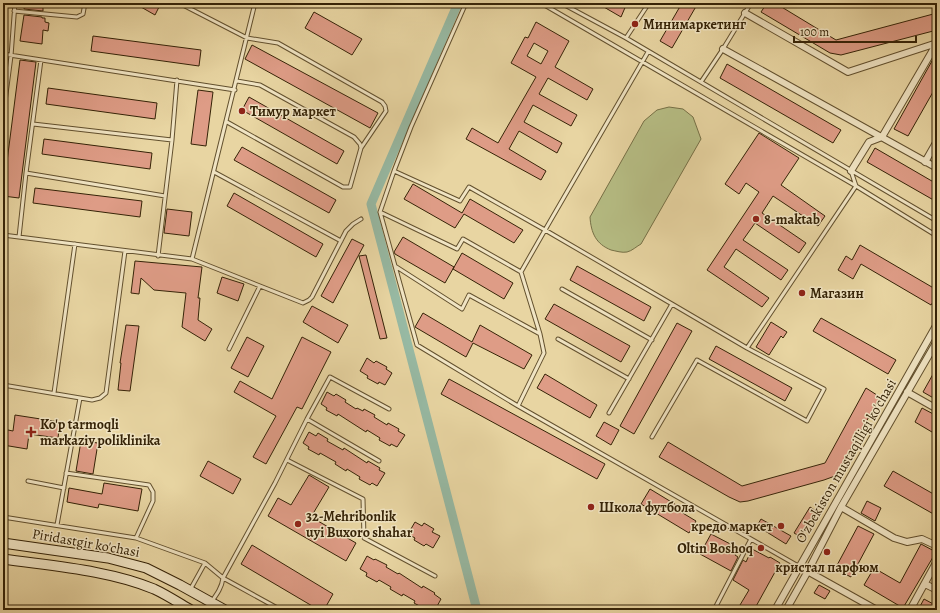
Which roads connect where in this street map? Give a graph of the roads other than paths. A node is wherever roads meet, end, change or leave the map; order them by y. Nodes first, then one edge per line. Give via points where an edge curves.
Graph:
1 (14, 3) edge
2 (85, 3) edge
3 (179, 3) edge
4 (255, 3) edge
5 (466, 3) edge
6 (541, 3) edge
7 (561, 3) edge
8 (649, 3) edge
9 (751, 3) edge
10 (14, 11) junction
11 (745, 13) junction
12 (247, 38) junction
13 (626, 38) junction
14 (937, 43) edge
15 (723, 49) junction
16 (648, 52) junction
17 (3, 54) edge
18 (11, 56) junction
19 (41, 60) junction
20 (643, 62) junction
21 (177, 80) junction
22 (237, 81) junction
23 (701, 82) junction
24 (235, 90) junction
25 (3, 117) edge
26 (227, 122) junction
27 (33, 124) junction
28 (882, 137) junction
29 (172, 140) junction
30 (937, 141) edge
31 (361, 148) junction
32 (925, 162) junction
33 (937, 168) edge
34 (394, 171) junction
35 (851, 171) junction
36 (214, 172) junction
37 (26, 173) junction
38 (856, 186) junction
39 (165, 196) junction
40 (380, 212) junction
41 (361, 219) dead end
42 (937, 221) edge
43 (545, 230) junction
44 (3, 235) edge
45 (937, 236) edge
46 (19, 237) junction
47 (341, 241) junction
48 (74, 244) junction
49 (125, 251) junction
50 (158, 256) junction
51 (192, 259) junction
52 (395, 266) junction
53 (521, 272) junction
54 (260, 286) junction
55 (562, 289) dead end
56 (672, 304) junction
57 (937, 324) edge
58 (540, 334) junction
59 (558, 339) dead end
60 (652, 340) junction
61 (937, 341) edge
62 (747, 348) junction
63 (228, 349) dead end
64 (629, 378) junction
65 (3, 385) edge
66 (907, 392) junction
67 (54, 393) junction
68 (80, 398) junction
69 (518, 406) junction
70 (390, 409) dead end
71 (937, 409) edge
72 (609, 413) dead end
73 (307, 418) junction
74 (652, 437) dead end
75 (287, 460) junction
76 (379, 461) dead end
77 (66, 473) junction
78 (28, 481) dead end
79 (64, 488) junction
80 (841, 507) junction
81 (3, 517) edge
82 (57, 525) junction
83 (136, 538) junction
84 (751, 539) junction
85 (3, 543) edge
86 (937, 546) edge
87 (3, 559) edge
88 (937, 561) edge
89 (205, 564) junction
90 (800, 567) junction
91 (808, 571) junction
92 (435, 576) dead end
93 (223, 578) junction
94 (925, 584) junction
95 (190, 590) junction
96 (937, 590) edge
97 (211, 603) junction
98 (182, 605) junction
99 (192, 610) edge
100 (225, 610) edge
101 (281, 610) edge
102 (714, 610) edge
103 (775, 610) edge
104 (786, 610) edge
105 (878, 610) edge
106 (910, 610) edge

1 - 10 lane
2 - 10 lane via 83,14 77,17
3 - 12 lane
4 - 12 lane
5 - 34 lane
6 - 20 lane
7 - 13 lane
8 - 13 lane
9 - 11 lane
10 - 18 lane
11 - 14 street via 848,72
11 - 15 lane
12 - 22 lane
12 - 31 lane via 278,43 382,102 386,111
13 - 16 lane
14 - 28 street
15 - 23 lane
15 - 28 street
16 - 20 lane
16 - 23 lane
17 - 18 lane
18 - 19 lane
18 - 25 lane
19 - 21 lane
19 - 27 lane
20 - 38 lane
20 - 43 lane
21 - 24 lane
21 - 29 lane
22 - 24 lane
22 - 31 lane via 260,85 354,137
23 - 35 lane
24 - 26 lane
26 - 31 lane via 343,187 350,187
26 - 36 lane
27 - 29 lane
27 - 37 lane
28 - 32 street
28 - 35 street via 868,142
29 - 39 lane
30 - 32 street
32 - 33 street
34 - 40 lane
34 - 43 lane via 460,202 469,187
35 - 38 lane
35 - 42 lane
36 - 47 lane
36 - 51 lane
37 - 39 lane
37 - 46 lane
38 - 45 lane
38 - 62 lane
39 - 50 lane
40 - 52 lane
40 - 53 lane via 457,249 463,238
41 - 47 lane via 352,224
43 - 53 lane
43 - 56 lane
44 - 46 lane
46 - 48 lane
47 - 54 lane via 309,300 303,303
48 - 49 lane
48 - 67 lane
49 - 50 lane
49 - 68 lane via 106,393 92,400
50 - 51 lane
51 - 54 lane
52 - 58 lane via 462,309 470,295
52 - 69 lane via 417,345
53 - 58 lane
54 - 63 lane
55 - 60 lane
56 - 60 lane
56 - 62 lane
57 - 90 street, O'zbekiston mustaqilligi ko'chasi
58 - 69 lane via 544,353
59 - 64 lane
60 - 64 lane
61 - 66 street, O'zbekiston mustaqilligi ko'chasi
62 - 74 lane via 824,389 807,420 696,360
64 - 72 lane
65 - 67 lane
66 - 71 street
66 - 80 street, O'zbekiston mustaqilligi ko'chasi
67 - 68 lane
68 - 77 lane
69 - 84 lane
70 - 73 lane via 330,377
73 - 75 lane
73 - 76 lane
75 - 92 lane via 363,499 364,538
75 - 93 lane
77 - 79 lane
77 - 83 lane via 149,485 153,492 153,502
78 - 79 lane
79 - 82 lane
80 - 86 street via 894,538 907,542 922,539
80 - 91 street, O'zbekiston mustaqilligi ko'chasi
81 - 82 lane
82 - 83 lane
83 - 89 lane
84 - 90 lane
84 - 102 lane
85 - 95 main road, Piridastgir ko'chasi via 129,563 146,568
87 - 98 main road, Piridastgir ko'chasi via 125,579 154,589
88 - 94 street
89 - 93 lane
89 - 95 lane
90 - 91 street
90 - 103 street, O'zbekiston mustaqilligi ko'chasi
91 - 104 street, O'zbekiston mustaqilligi ko'chasi
91 - 105 street
93 - 97 lane via 222,585
93 - 101 lane
94 - 96 street
94 - 106 street
95 - 97 main road, Piridastgir ko'chasi
95 - 98 main road
97 - 100 main road, Piridastgir ko'chasi
98 - 99 main road, Piridastgir ko'chasi

